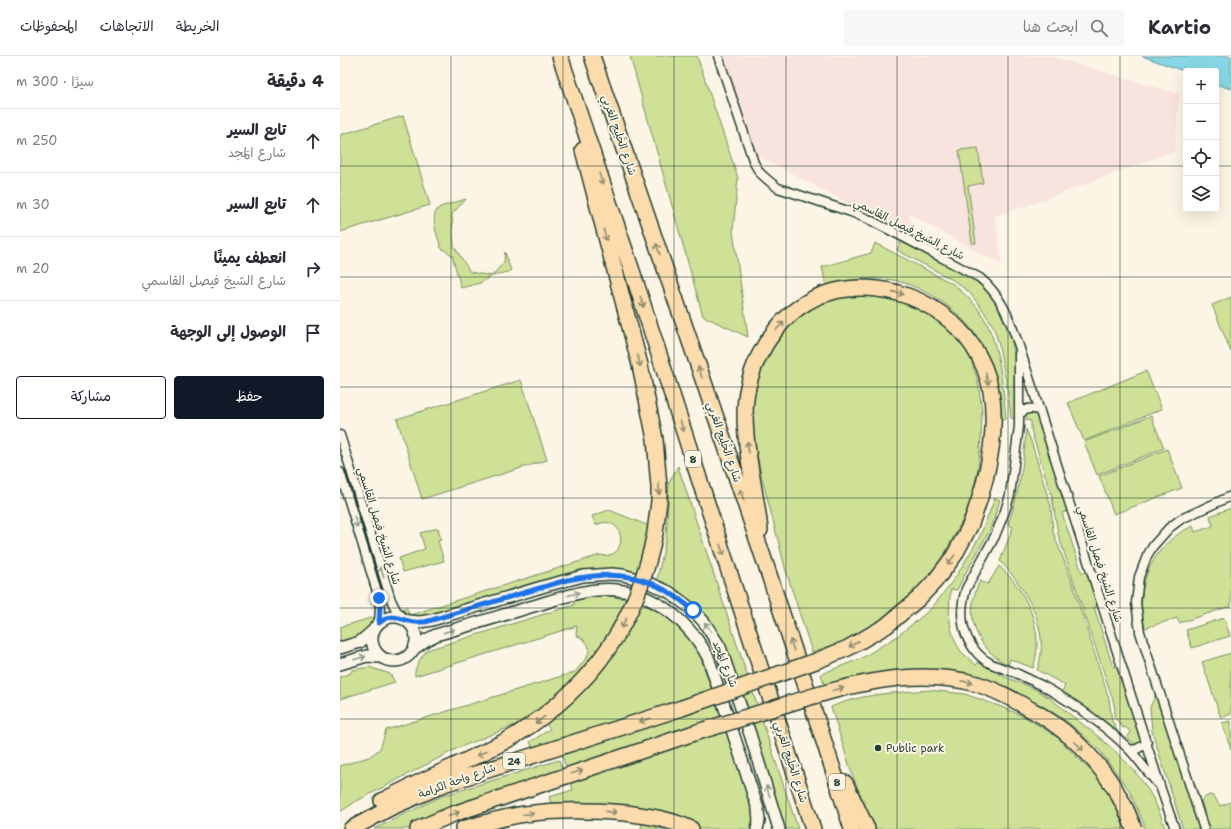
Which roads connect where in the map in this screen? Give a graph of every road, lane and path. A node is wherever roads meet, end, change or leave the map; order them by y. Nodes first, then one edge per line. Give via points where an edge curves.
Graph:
1 (560, 56) edge
2 (592, 56) edge
3 (718, 56) edge
4 (571, 88) junction
5 (1019, 346) junction
6 (1040, 411) junction
7 (1019, 415) junction
8 (340, 435) edge
9 (340, 472) edge
10 (1231, 496) edge
11 (762, 555) junction
12 (406, 620) junction
13 (376, 627) junction
14 (340, 648) edge
15 (415, 648) junction
16 (380, 657) junction
17 (340, 664) edge
18 (822, 735) junction
19 (1147, 743) junction
20 (1130, 750) junction
21 (1161, 789) junction
22 (340, 826) edge
23 (350, 829) edge
24 (418, 829) edge
25 (463, 829) edge
26 (691, 829) edge
27 (757, 829) edge
28 (779, 829) edge
29 (813, 829) edge
30 (852, 829) edge
31 (867, 829) edge
32 (1134, 829) edge
33 (1176, 829) edge
34 (1204, 829) edge

1 - 4 highway, شارع الخَلِيج العَربِي / 8
11 -> 2 highway, شارع الخَلِيج العَربِي / 8
3 - 5 street, شارع الشيخ فيصل القاسمي via 752,158 760,173 778,188 840,207 868,219 980,278 1001,300
4 -> 22 highway, bridge via 585,162 640,365 655,439 659,502 650,558 638,594 623,626 595,667 567,698 498,746 404,789
4 -> 29 highway, شارع الخَلِيج العَربِي / 8
5 - 6 street, شارع الشيخ فيصل القاسمي
5 - 7 street, شارع الشيخ فيصل القاسمي
6 - 7 street via 1028,408
6 - 19 street, شارع الشيخ فيصل القاسمي
7 - 20 street, شارع الشيخ فيصل القاسمي via 1013,480 1005,511 995,536 966,589 962,600 962,623 975,650 988,662 1050,691 1097,723
12 -> 8 street, شارع الشيخ فيصل القاسمي via 391,600
9 -> 13 street, شارع الشيخ فيصل القاسمي via 379,598 380,608
10 - 34 street via 1181,519 1152,546 1139,577 1136,603 1140,632
18 -> 11 highway, شارع الخَلِيج العَربِي / 8
11 -> 23 highway, شارع واحة الكرامة / 24, bridge via 745,415 754,366 772,334 805,304 828,293 841,291 872,288 910,295 946,317 965,336 984,368 993,410 992,442 987,472 970,526 954,556 918,599 886,626 848,648 816,661 682,708 447,783
12 - 13 street via 392,617 383,620
12 - 15 street via 415,631
28 -> 12 street, شارع المَجد via 720,647 693,610 669,592 634,578 611,574 589,576 567,580 432,620
13 - 14 street via 360,642
13 - 16 street via 372,635 373,645
15 - 16 street via 402,660 391,661
15 -> 27 street, شارع المَجد via 436,635 583,592 611,589 658,603 687,626 708,657 758,809
17 -> 16 street via 367,656
18 - 30 highway, شارع الخَلِيج العَربِي / 8
18 - 31 highway
19 - 20 street via 1141,748
19 - 21 street, شارع الشيخ فيصل القاسمي
20 - 21 street, شارع الشيخ فيصل القاسمي
21 - 33 street, شارع الشيخ فيصل القاسمي
24 -> 32 highway, bridge via 453,814 694,733 836,689 887,678 944,678 977,684 1007,696 1050,721 1102,770 1119,795
25 -> 26 highway via 526,814 595,810 642,815 667,820

